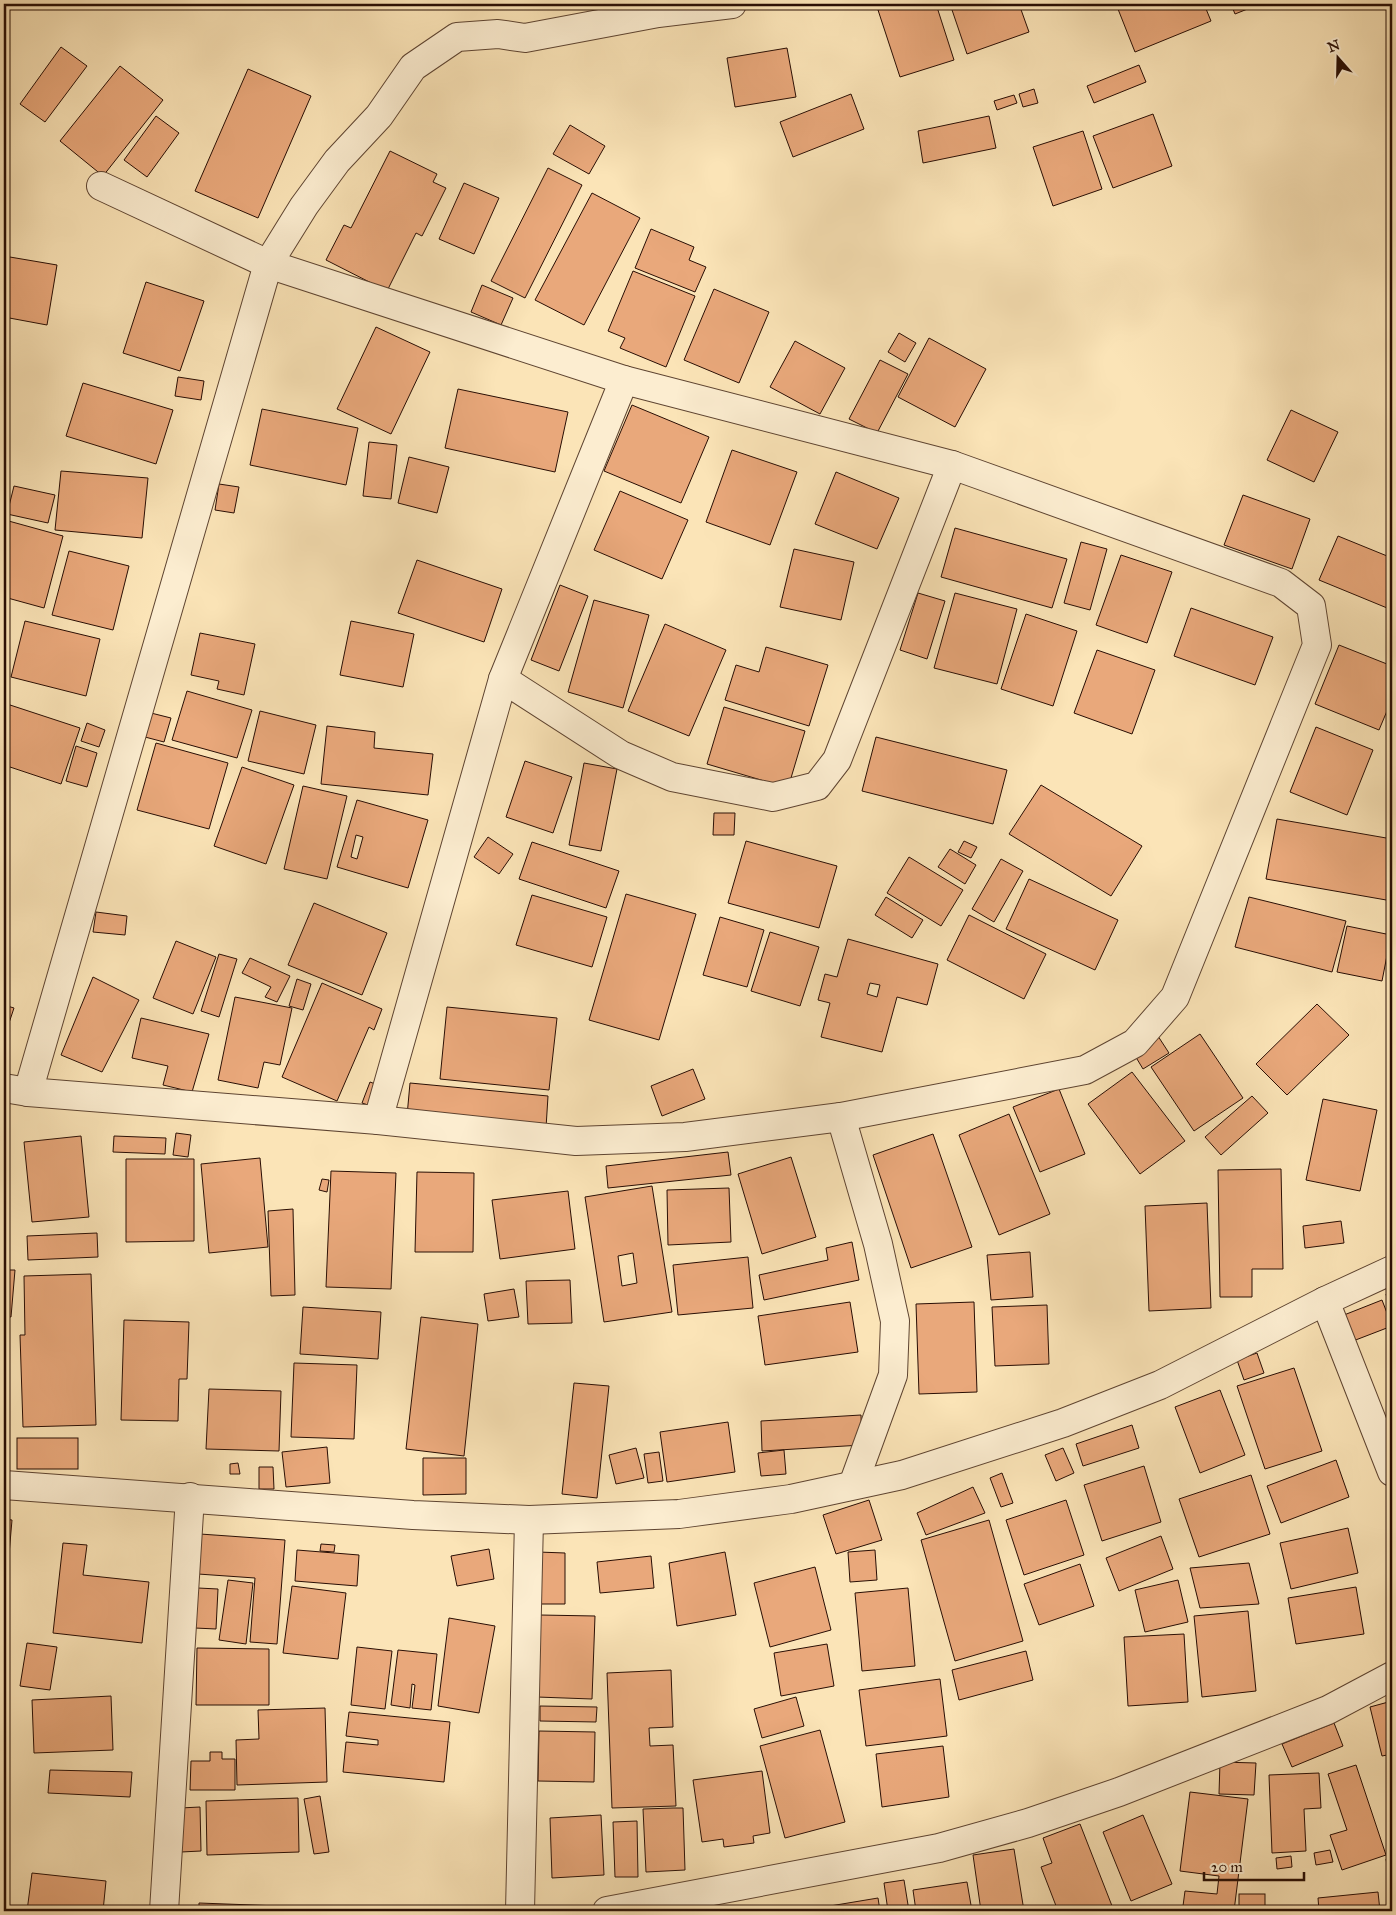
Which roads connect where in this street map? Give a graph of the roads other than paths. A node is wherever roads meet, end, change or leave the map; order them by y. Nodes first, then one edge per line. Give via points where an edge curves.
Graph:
1 (732, 4) edge
2 (101, 186) dead end
3 (268, 264) junction
4 (624, 380) junction
5 (952, 465) junction
6 (503, 679) junction
7 (16, 1090) edge
8 (841, 1117) junction
9 (378, 1120) junction
10 (1392, 1270) edge
11 (1325, 1301) junction
12 (1392, 1472) edge
13 (4, 1485) edge
14 (853, 1485) junction
15 (190, 1497) junction
16 (529, 1520) junction
17 (1392, 1676) edge
18 (164, 1911) edge
19 (520, 1911) edge
20 (607, 1911) edge

1 - 3 street via 525,38 498,34 457,37 413,67 380,116 337,161 309,199
2 - 3 street
3 - 4 street
3 - 7 street
4 - 5 street
4 - 6 street
5 - 6 street via 837,760 817,786 773,796 672,777 621,755
5 - 8 street via 1281,583 1311,606 1317,644 1175,997 1135,1043 1085,1070
6 - 9 street
7 - 9 street
8 - 9 street via 685,1137 576,1141
8 - 14 street via 878,1244 895,1321 893,1375
10 - 11 street
11 - 12 street
11 - 14 street via 1160,1385 1063,1424 902,1475
13 - 15 street
14 - 16 street via 791,1499 679,1514
15 - 16 street
15 - 18 street
16 - 19 street
17 - 20 street via 1328,1710 1119,1792 1028,1823 940,1848

